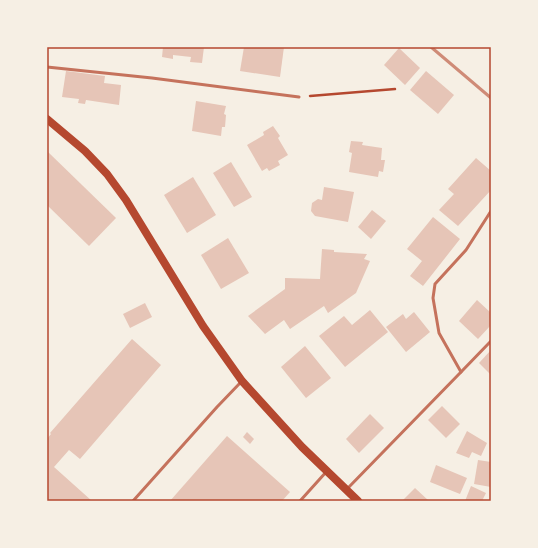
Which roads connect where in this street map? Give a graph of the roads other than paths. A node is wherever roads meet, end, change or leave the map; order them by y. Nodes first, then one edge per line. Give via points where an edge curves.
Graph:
1 (47, 67) edge
2 (300, 97) road end
3 (47, 119) edge
4 (491, 211) edge
5 (491, 341) edge
6 (461, 372) junction
7 (242, 381) junction
8 (327, 471) junction
9 (346, 490) junction
10 (133, 501) edge
11 (300, 501) edge
12 (358, 501) edge

1 - 2 lane
3 - 7 main road via 85,151 111,179 203,326
4 - 6 lane via 466,250 435,284 433,298 439,332
5 - 6 lane
6 - 9 lane
7 - 8 main road
7 - 10 lane
8 - 9 main road
8 - 11 lane
9 - 12 main road

